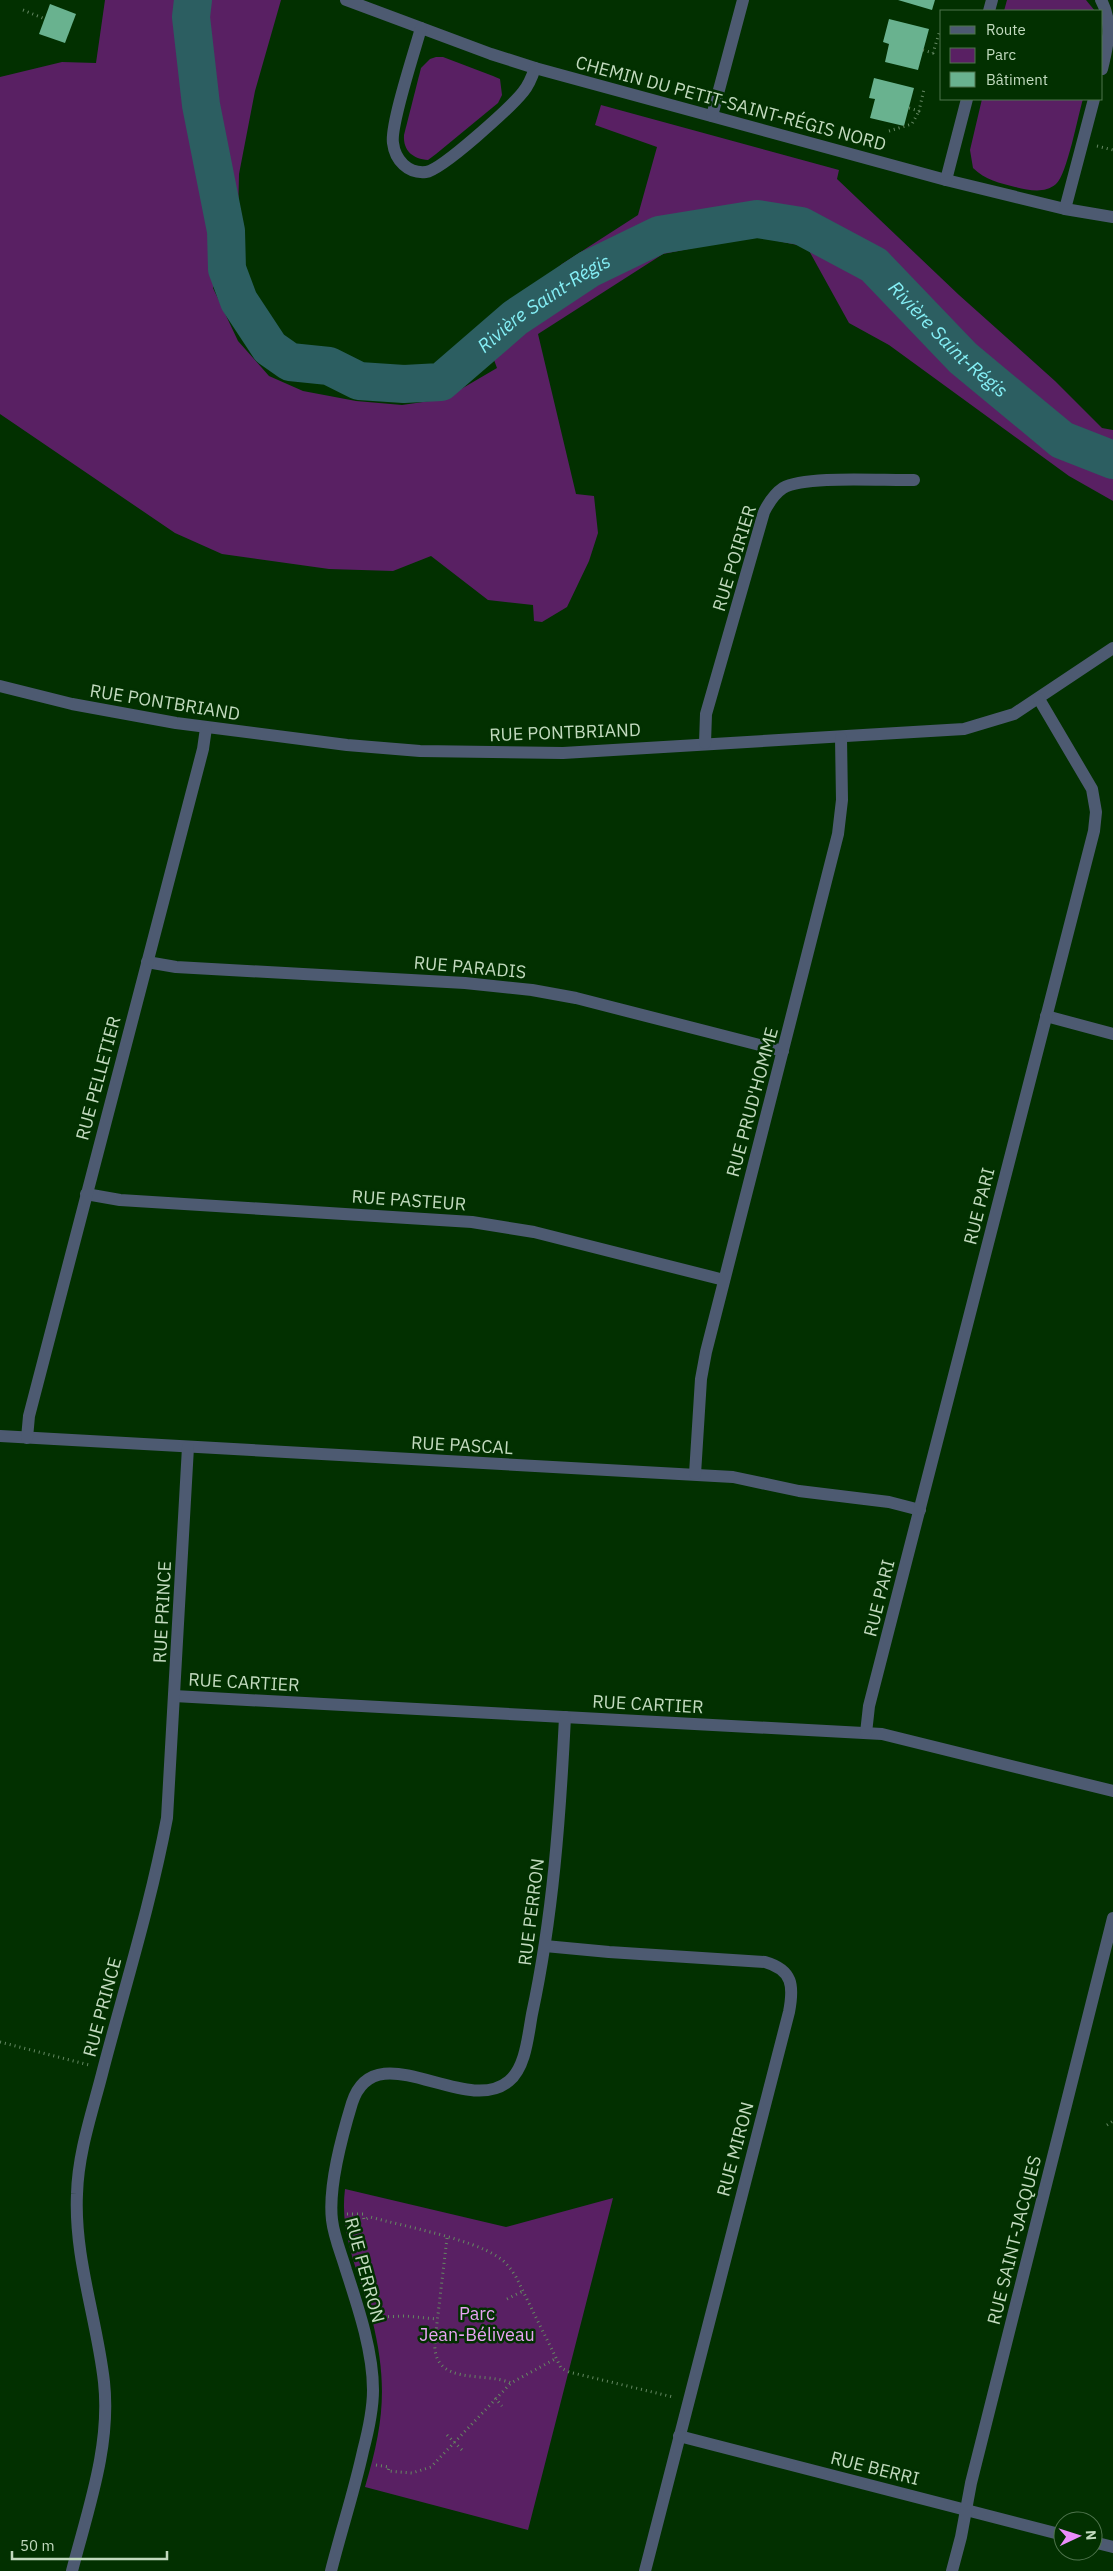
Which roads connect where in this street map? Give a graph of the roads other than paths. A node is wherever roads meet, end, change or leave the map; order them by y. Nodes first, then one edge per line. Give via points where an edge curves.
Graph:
1 (346, 0) edge
2 (743, 0) edge
3 (1101, 0) edge
4 (421, 28) junction
5 (1103, 65) edge
6 (536, 68) junction
7 (967, 100) edge
8 (1094, 100) edge
9 (712, 116) junction
10 (946, 180) junction
11 (1065, 209) junction
12 (1113, 217) edge
13 (914, 480) dead end
14 (1113, 648) edge
15 (0, 686) edge
16 (1039, 699) junction
17 (206, 728) junction
18 (841, 738) junction
19 (705, 743) junction
20 (147, 962) junction
21 (1046, 1016) junction
22 (1113, 1034) edge
23 (783, 1051) junction
24 (86, 1194) junction
25 (724, 1280) junction
26 (0, 1436) edge
27 (27, 1438) junction
28 (188, 1448) junction
29 (695, 1474) junction
30 (920, 1510) junction
31 (174, 1696) junction
32 (565, 1717) junction
33 (866, 1733) junction
34 (1113, 1791) edge
35 (1113, 1918) edge
36 (545, 1946) junction
37 (679, 2436) junction
38 (966, 2510) junction
39 (1053, 2532) edge
40 (72, 2571) edge
41 (332, 2571) edge
42 (645, 2571) edge
43 (952, 2571) edge

1 - 4 street, CHEMIN DU PETIT-SAINT-RÉGIS NORD
2 - 9 street
3 - 5 street via 1110,25
4 - 6 street, CHEMIN DU PETIT-SAINT-RÉGIS NORD
4 - 6 street via 392,140 399,160 407,168 428,172 446,161 524,91
6 - 9 street, CHEMIN DU PETIT-SAINT-RÉGIS NORD
7 - 10 street
8 - 11 street
9 - 10 street, CHEMIN DU PETIT-SAINT-RÉGIS NORD
10 - 11 street, CHEMIN DU PETIT-SAINT-RÉGIS NORD
11 - 12 street, CHEMIN DU PETIT-SAINT-RÉGIS NORD
13 - 19 street, RUE POIRIER via 808,481 776,492 764,512 706,714
14 - 16 street, RUE PONTBRIAND
15 - 17 street, RUE PONTBRIAND via 72,704
16 - 18 street, RUE PONTBRIAND via 998,721 964,729
16 - 21 street, RUE PARI via 1092,789 1096,812 1094,831
17 - 19 street, RUE PONTBRIAND via 356,746 437,751 563,753
17 - 20 street, RUE PELLETIER
18 - 19 street, RUE PONTBRIAND
18 - 23 street, RUE PRUD'HOMME via 842,800 838,834
20 - 23 street, RUE PARADIS via 176,967 464,983 532,990 576,998
20 - 24 street, RUE PELLETIER
21 - 22 street
21 - 30 street, RUE PARI
23 - 25 street, RUE PRUD'HOMME
24 - 25 street, RUE PASTEUR via 120,1200 486,1224 551,1236
24 - 27 street, RUE PELLETIER via 29,1416
25 - 29 street, RUE PRUD'HOMME via 703,1366
26 - 27 street, RUE PASCAL
27 - 28 street, RUE PASCAL
28 - 29 street, RUE PASCAL
28 - 31 street, RUE PRINCE
29 - 30 street, RUE PASCAL via 733,1477
30 - 33 street, RUE PARI via 869,1706
31 - 32 street, RUE CARTIER
31 - 40 street, RUE PRINCE via 162,1844 95,2100 78,2179 79,2240 104,2382 105,2430 102,2457
32 - 33 street, RUE CARTIER
32 - 36 street, RUE PERRON via 557,1844
33 - 34 street, RUE CARTIER via 897,1736
35 - 38 street, RUE SAINT-JACQUES
36 - 37 street, RUE MIRON via 765,1962 782,1969 791,1982 789,2012
36 - 41 street, RUE PERRON via 522,2059 509,2081 496,2089 477,2091 402,2075 381,2074 364,2082 354,2099 335,2174 332,2221 369,2357 373,2390 361,2462
37 - 38 street, RUE BERRI
37 - 42 street, RUE MIRON
38 - 39 street, RUE BERRI
38 - 43 street, RUE SAINT-JACQUES

